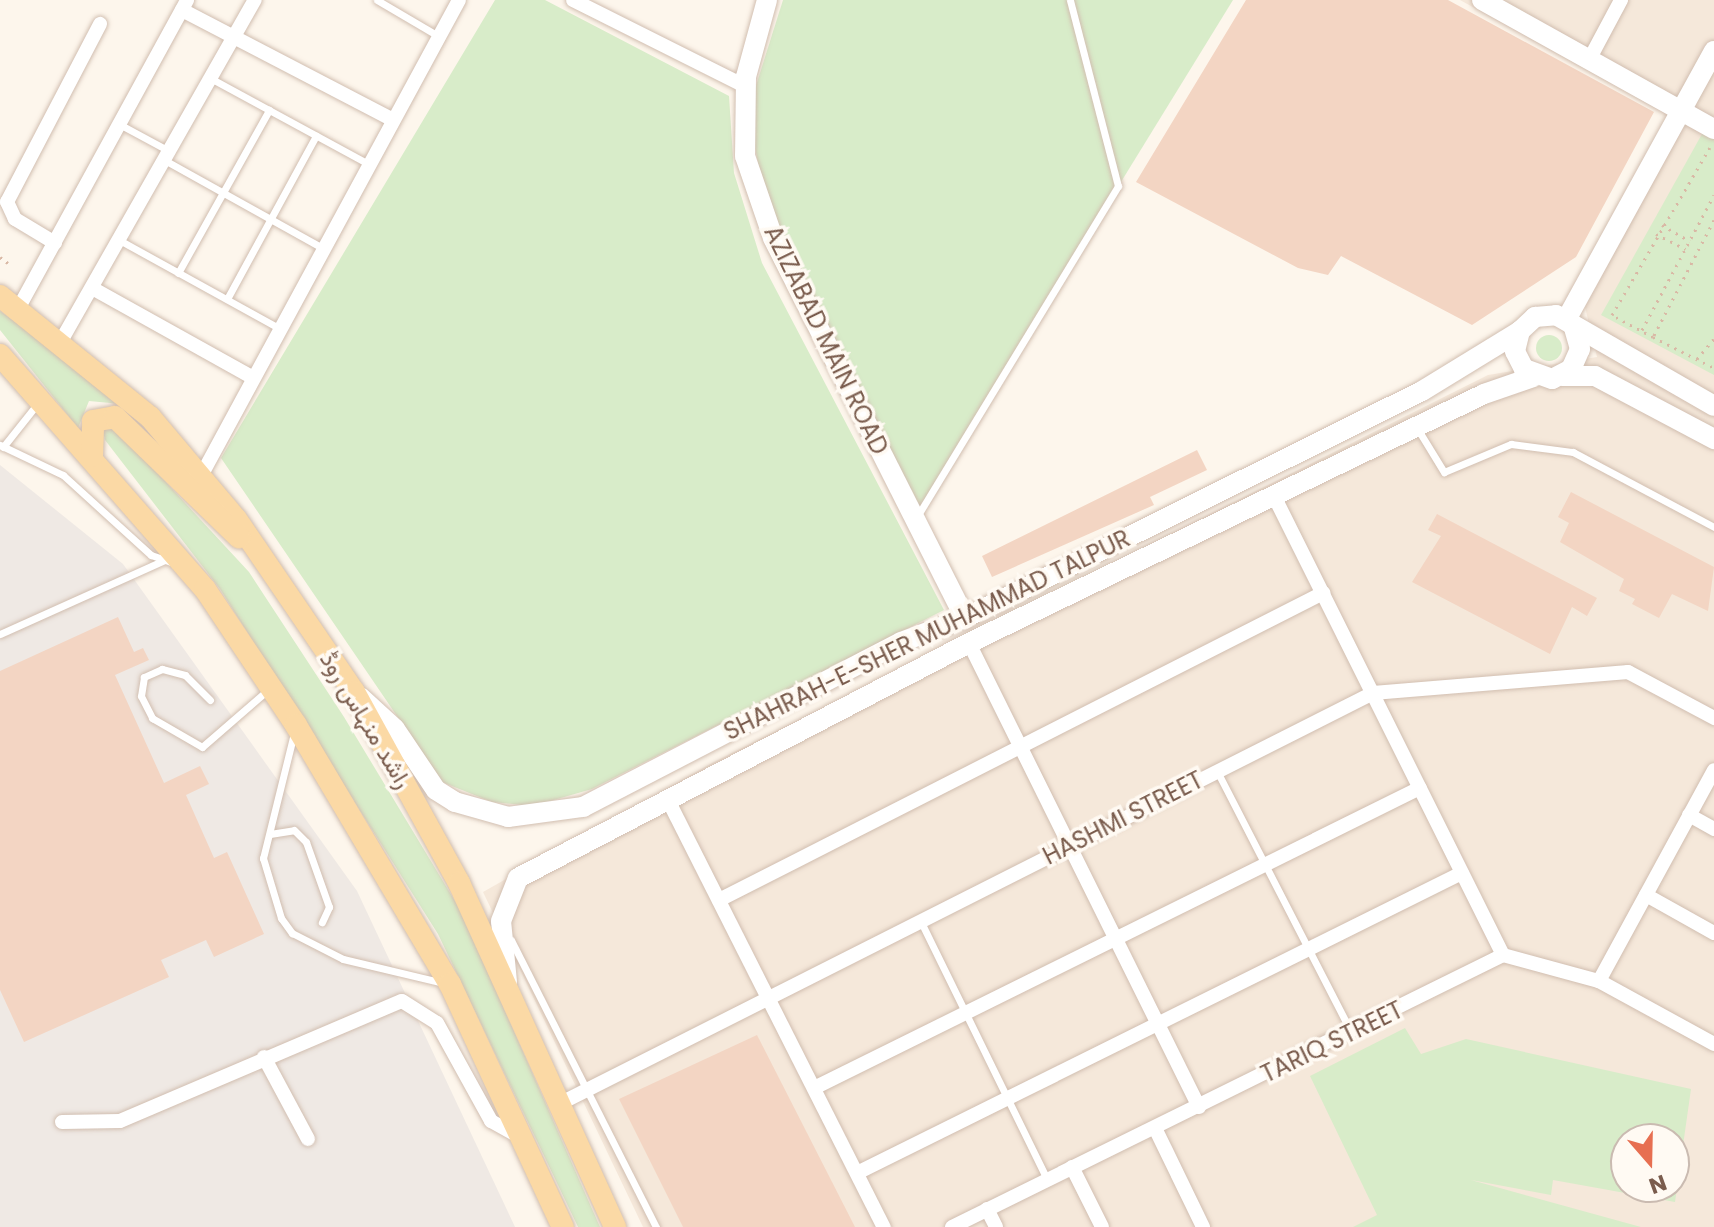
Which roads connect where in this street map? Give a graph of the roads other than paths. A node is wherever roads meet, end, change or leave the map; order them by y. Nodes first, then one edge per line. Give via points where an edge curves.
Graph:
1 (255, 0) edge
2 (377, 0) edge
3 (459, 0) edge
4 (573, 0) edge
5 (767, 0) edge
6 (1070, 0) edge
7 (1482, 0) edge
8 (1621, 0) edge
9 (184, 5) edge
10 (1510, 7) edge
11 (100, 24) dead end
12 (236, 35) junction
13 (438, 36) junction
14 (1714, 51) edge
15 (1589, 60) junction
16 (212, 79) junction
17 (745, 86) junction
18 (269, 110) junction
19 (1681, 111) junction
20 (391, 119) junction
21 (119, 124) junction
22 (1714, 129) edge
23 (316, 136) junction
24 (170, 157) junction
25 (367, 163) junction
26 (223, 192) junction
27 (270, 219) junction
28 (121, 241) junction
29 (55, 243) junction
30 (321, 247) junction
31 (178, 273) junction
32 (92, 288) junction
33 (227, 299) junction
34 (9, 303) edge
35 (1570, 324) junction
36 (277, 327) junction
37 (1520, 331) junction
38 (61, 341) junction
39 (0, 355) edge
40 (250, 376) junction
41 (1562, 376) junction
42 (1533, 377) junction
43 (42, 398) junction
44 (1714, 406) edge
45 (1416, 426) junction
46 (1714, 439) edge
47 (2, 446) edge
48 (92, 456) junction
49 (201, 476) junction
50 (1273, 494) junction
51 (915, 520) junction
52 (1714, 527) edge
53 (257, 549) junction
54 (165, 560) junction
55 (188, 569) junction
56 (1323, 593) junction
57 (965, 618) junction
58 (0, 634) edge
59 (969, 643) junction
60 (271, 688) junction
61 (354, 692) junction
62 (1373, 693) junction
63 (210, 700) dead end
64 (1714, 718) edge
65 (296, 725) junction
66 (1020, 745) junction
67 (1714, 770) edge
68 (1217, 771) junction
69 (1420, 788) junction
70 (668, 800) junction
71 (1689, 815) junction
72 (1714, 829) edge
73 (270, 834) junction
74 (1068, 845) junction
75 (1265, 865) junction
76 (1462, 873) junction
77 (1646, 895) junction
78 (719, 900) junction
79 (920, 920) junction
80 (501, 921) junction
81 (322, 922) dead end
82 (1714, 933) edge
83 (1115, 939) junction
84 (1308, 949) junction
85 (1503, 955) junction
86 (1599, 981) junction
87 (450, 984) junction
88 (507, 988) junction
89 (768, 997) junction
90 (966, 1013) junction
91 (1158, 1024) junction
92 (1351, 1032) junction
93 (1714, 1044) edge
94 (264, 1057) junction
95 (814, 1088) junction
96 (589, 1089) junction
97 (1007, 1098) junction
98 (559, 1104) junction
99 (1199, 1107) junction
100 (62, 1122) dead end
101 (1155, 1128) junction
102 (522, 1138) junction
103 (308, 1139) dead end
104 (1072, 1167) junction
105 (857, 1173) junction
106 (1047, 1179) junction
107 (987, 1209) junction
108 (563, 1227) edge
109 (615, 1227) edge
110 (656, 1227) edge
111 (884, 1227) edge
112 (952, 1227) edge
113 (996, 1227) edge
114 (1102, 1227) edge
115 (1203, 1227) edge

1 - 12 street
2 - 13 lane
3 - 13 street
4 - 17 street
5 - 17 main road, AZIZABAD MAIN ROAD
6 - 51 lane via 1118,186
7 - 10 main road
8 - 15 street
9 - 12 street
9 - 21 street
10 - 15 main road
11 - 29 street via 7,202 15,219
12 - 16 street
12 - 20 street
13 - 20 street
14 - 19 main road
15 - 19 main road
16 - 18 lane
16 - 24 street
17 - 51 main road, AZIZABAD MAIN ROAD via 745,156 773,238
18 - 23 lane
18 - 26 lane
19 - 22 main road
19 - 35 main road
20 - 25 street
21 - 24 lane
21 - 29 street
23 - 25 lane
23 - 27 lane
24 - 26 lane
24 - 28 street
25 - 30 street
26 - 27 lane
26 - 31 lane
27 - 30 lane
27 - 33 lane
28 - 31 lane
28 - 32 street
29 - 34 street
30 - 36 street
31 - 33 lane
32 - 38 street
32 - 40 street
33 - 36 lane
34 - 38 main road, راشد منہاس روڈ
35 - 37 main road via 1545,315
35 - 41 main road via 1578,360
35 - 44 main road
36 - 40 street
37 - 42 main road via 1515,351
37 - 57 main road, SHAHRAH-E-SHER MUHAMMAD TALPUR via 1422,391
38 - 49 main road, راشد منہاس روڈ via 150,417
39 - 43 main road
40 - 49 street
41 - 42 main road
41 - 46 main road via 1595,376
42 - 45 main road, SHAHRAH-E-SHER MUHAMMAD TALPUR
43 - 47 lane
43 - 48 main road
45 - 50 main road, SHAHRAH-E-SHER MUHAMMAD TALPUR
45 - 52 lane via 1444,472 1511,444 1573,452
47 - 54 lane via 63,475
48 - 53 main road via 93,421 115,417 134,427 216,520
48 - 55 main road
49 - 53 main road, راشد منہاس روڈ
50 - 56 street
50 - 59 main road, SHAHRAH-E-SHER MUHAMMAD TALPUR
51 - 57 main road, AZIZABAD MAIN ROAD
53 - 61 main road, راشد منہاس روڈ
54 - 55 lane
54 - 58 lane
55 - 60 main road
56 - 62 street
56 - 66 street
57 - 61 main road, SHAHRAH-E-SHER MUHAMMAD TALPUR via 901,642 583,807 540,818 476,811 436,790 395,729
59 - 66 street
59 - 70 main road, SHAHRAH-E-SHER MUHAMMAD TALPUR
60 - 63 lane via 202,747 152,718 141,696 144,677 162,669 185,675
60 - 65 main road
61 - 88 main road, راشد منہاس روڈ via 459,883
62 - 64 street, HASHMI STREET via 1628,672
62 - 68 street, HASHMI STREET
62 - 69 street
65 - 73 lane
65 - 87 main road
66 - 74 street
66 - 78 street
67 - 71 street
68 - 74 street, HASHMI STREET
68 - 75 lane
69 - 75 street
69 - 76 street
70 - 78 street
70 - 80 main road, SHAHRAH-E-SHER MUHAMMAD TALPUR via 518,878
71 - 72 street
71 - 77 street
73 - 81 lane via 294,830 306,842 329,907
73 - 87 lane via 263,858 267,880 292,933 343,959
74 - 79 street, HASHMI STREET
74 - 83 street
75 - 83 street
75 - 84 lane
76 - 84 street
76 - 85 street
77 - 82 street
77 - 86 street
78 - 89 street
79 - 89 street, HASHMI STREET
79 - 90 lane
80 - 88 main road, SHAHRAH-E-SHER MUHAMMAD TALPUR
80 - 96 lane
83 - 90 street
83 - 91 street
84 - 91 street
84 - 92 lane
85 - 86 street
85 - 92 street, TARIQ STREET
86 - 93 street
87 - 102 main road
88 - 98 main road, راشد منہاس روڈ
89 - 95 street
89 - 96 street, HASHMI STREET
90 - 95 street
90 - 97 lane
91 - 97 street
91 - 99 street
92 - 99 street, TARIQ STREET
94 - 100 street via 120,1121
94 - 102 street via 385,1003 415,1005 437,1023 491,1121
94 - 103 street
95 - 105 street
96 - 98 street, HASHMI STREET
96 - 110 lane
97 - 105 street
97 - 106 lane
98 - 109 main road, راشد منہاس روڈ
99 - 101 street, TARIQ STREET
101 - 104 street, TARIQ STREET
101 - 115 street
102 - 108 main road
104 - 106 street, TARIQ STREET
104 - 114 street
105 - 111 street
106 - 107 street, TARIQ STREET
107 - 112 street, TARIQ STREET
107 - 113 street

